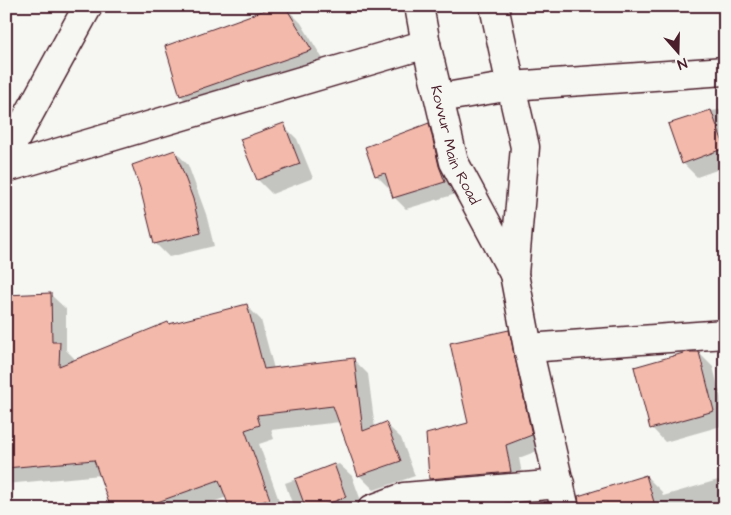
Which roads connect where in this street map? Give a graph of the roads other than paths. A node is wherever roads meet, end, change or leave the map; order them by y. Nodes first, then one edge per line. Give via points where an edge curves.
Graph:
1 (88, 6) edge
2 (419, 6) edge
3 (494, 6) edge
4 (426, 44) junction
5 (725, 71) edge
6 (511, 86) junction
7 (440, 98) junction
8 (6, 156) edge
9 (6, 168) edge
10 (514, 274) junction
11 (725, 334) edge
12 (528, 348) junction
13 (563, 496) edge
14 (372, 509) edge

1 - 8 street
2 - 4 street, Kovvur Main Road
3 - 6 street, Kovvur Main Road
4 - 7 street, Kovvur Main Road
4 - 9 street
5 - 6 street
6 - 7 street
6 - 10 street, Kovvur Main Road via 526,146
7 - 10 street, Kovvur Main Road via 454,162
10 - 12 street, Kovvur Main Road
11 - 12 street
12 - 13 street, Kovvur Main Road
13 - 14 street via 404,497

